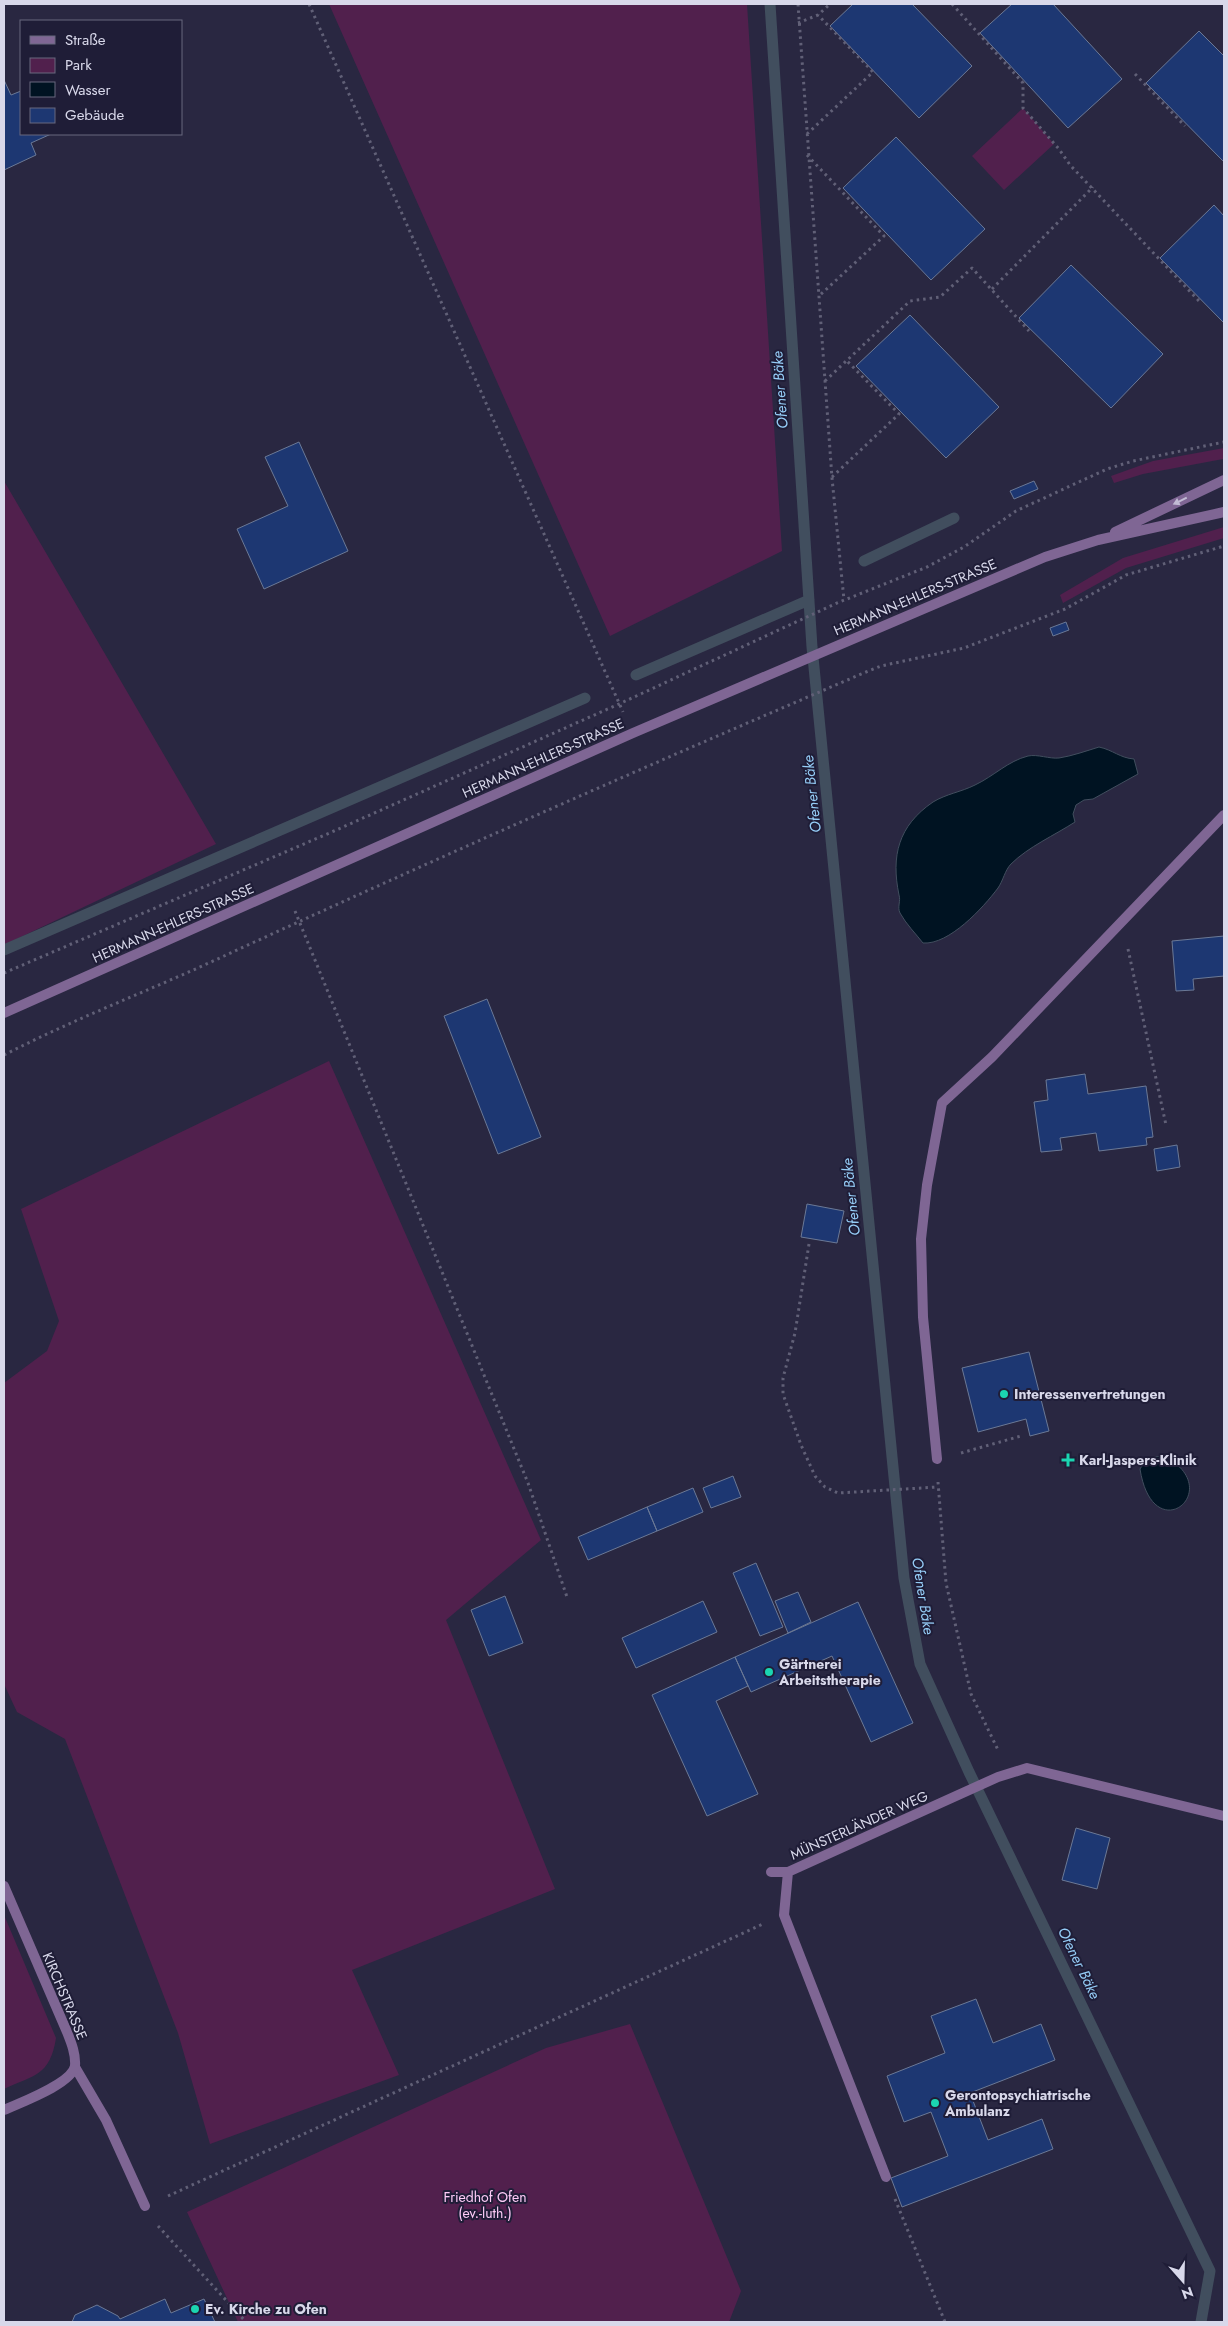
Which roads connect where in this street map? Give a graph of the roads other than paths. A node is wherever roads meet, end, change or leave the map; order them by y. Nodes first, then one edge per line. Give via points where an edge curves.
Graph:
1 (1224, 480) edge
2 (1224, 512) edge
3 (1098, 540) junction
4 (1224, 815) edge
5 (4, 1013) edge
6 (937, 1458) road end
7 (1224, 1816) edge
8 (771, 1872) dead end
9 (788, 1872) junction
10 (4, 1886) edge
11 (75, 2067) junction
12 (4, 2110) edge
13 (886, 2177) road end
14 (145, 2206) road end

1 -> 3 street, HERMANN-EHLERS-STRASSE
2 - 3 street, HERMANN-EHLERS-STRASSE
3 - 5 street, HERMANN-EHLERS-STRASSE via 1046,557 856,636
4 - 6 street via 992,1057 942,1103 924,1203 921,1239 923,1317
7 - 9 street, MÜNSTERLÄNDER WEG via 1027,1768 998,1777
8 - 9 street
9 - 13 street, MÜNSTERLÄNDER WEG via 784,1915
10 - 11 street, KIRCHSTRASSE via 67,2032 74,2051
11 - 12 street via 55,2086
11 - 14 street via 106,2120

